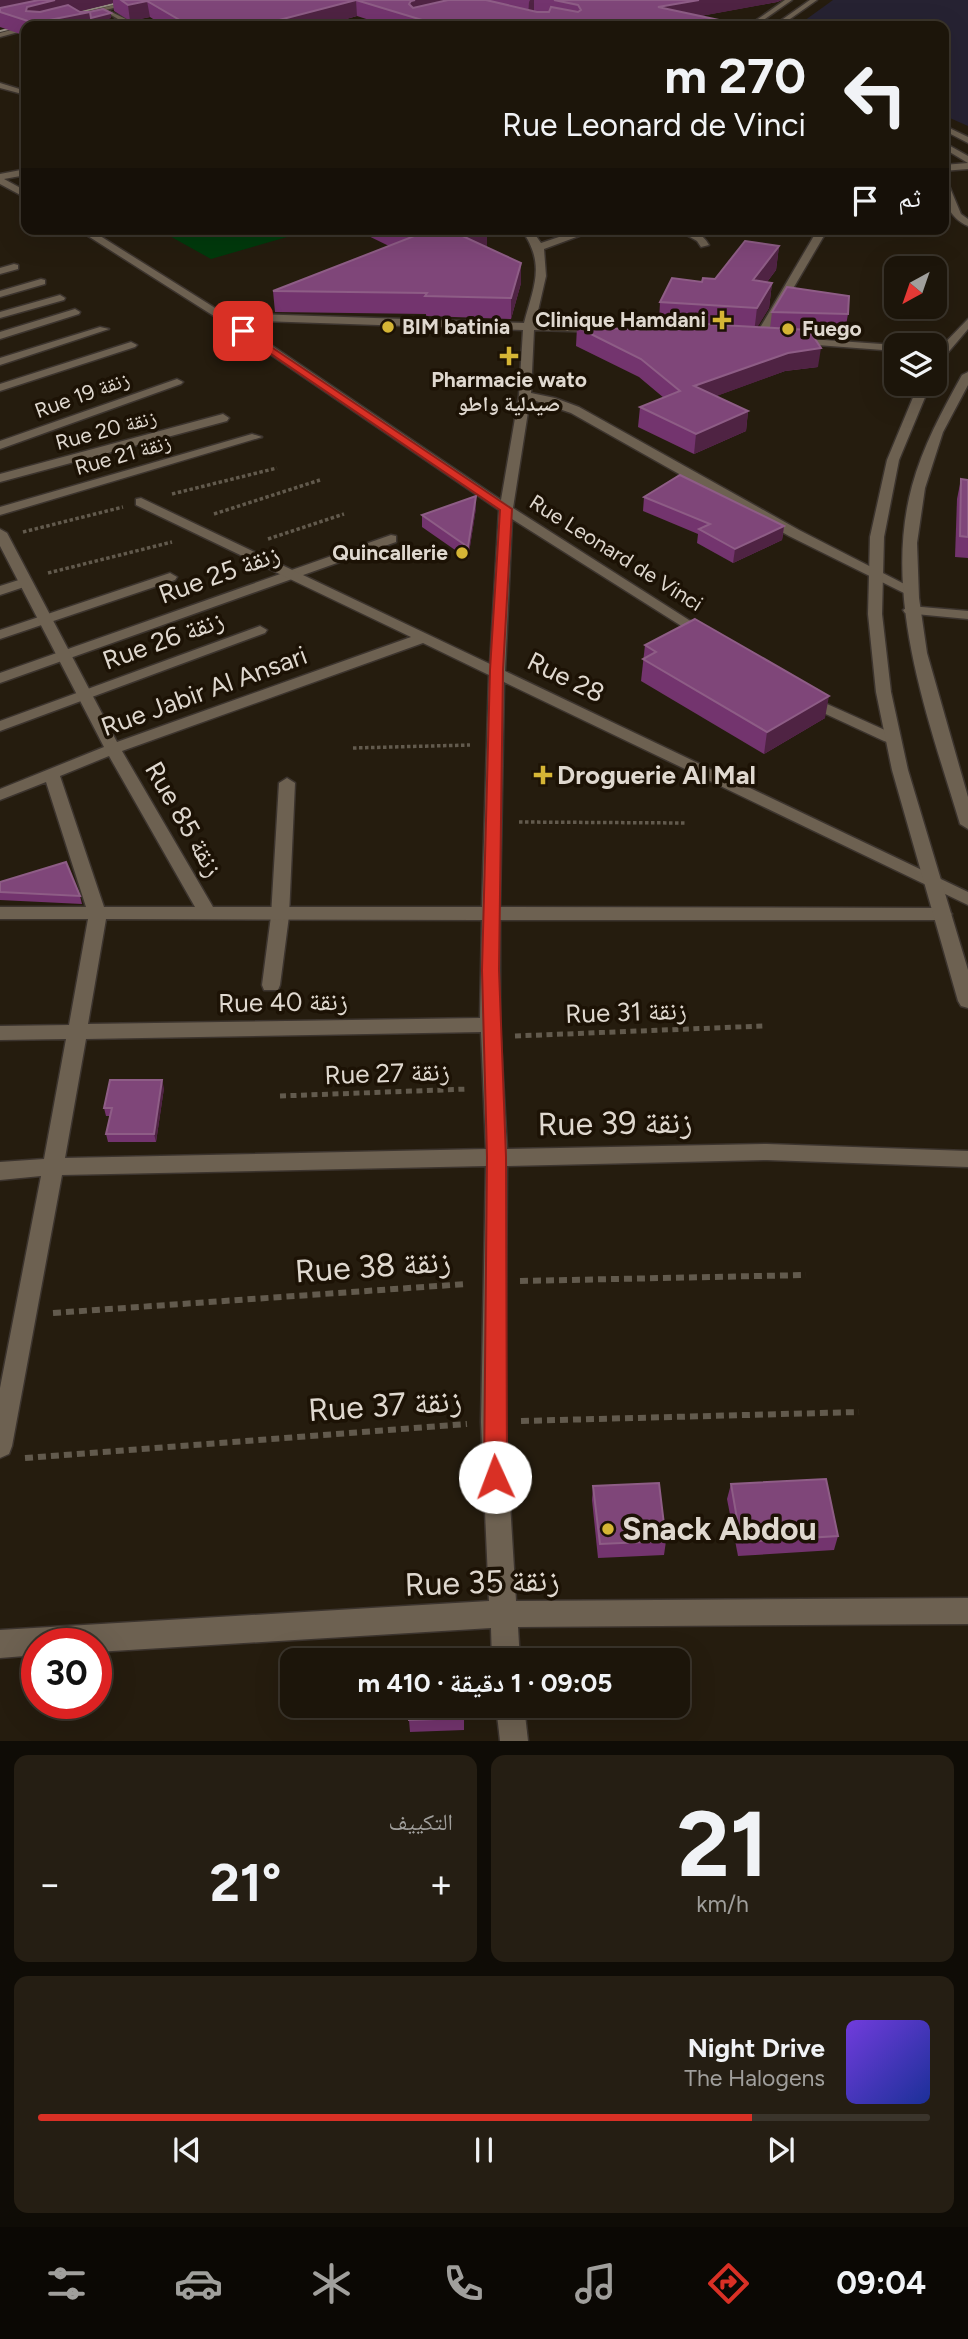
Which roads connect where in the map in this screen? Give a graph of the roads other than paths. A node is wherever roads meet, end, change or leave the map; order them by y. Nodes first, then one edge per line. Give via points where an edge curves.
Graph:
1 (142, 0) edge
2 (789, 0) edge
3 (814, 0) edge
4 (105, 9) junction
5 (72, 17) junction
6 (56, 21) edge
7 (80, 21) edge
8 (120, 21) edge
9 (758, 21) edge
10 (783, 21) edge
11 (21, 29) edge
12 (0, 35) edge
13 (0, 85) edge
14 (21, 91) edge
15 (949, 130) edge
16 (968, 140) edge
17 (949, 148) edge
18 (968, 160) edge
19 (968, 166) edge
20 (949, 168) edge
21 (21, 173) edge
22 (0, 178) edge
23 (21, 192) edge
24 (949, 197) edge
25 (968, 223) edge
26 (92, 235) edge
27 (530, 235) edge
28 (575, 235) edge
29 (693, 235) edge
30 (819, 235) edge
31 (704, 245) dead end
32 (539, 247) junction
33 (15, 267) dead end
34 (0, 271) edge
35 (41, 282) dead end
36 (0, 293) edge
37 (60, 298) dead end
38 (75, 312) dead end
39 (0, 316) edge
40 (222, 316) junction
41 (968, 322) edge
42 (529, 325) junction
43 (104, 329) dead end
44 (610, 329) edge
45 (0, 336) edge
46 (746, 337) edge
47 (759, 338) junction
48 (773, 339) edge
49 (786, 340) edge
50 (947, 343) edge
51 (131, 345) dead end
52 (884, 347) edge
53 (0, 362) edge
54 (968, 375) edge
55 (177, 382) dead end
56 (0, 388) edge
57 (525, 395) junction
58 (919, 396) edge
59 (223, 418) dead end
60 (256, 437) dead end
61 (0, 444) edge
62 (0, 478) edge
63 (141, 502) dead end
64 (506, 509) junction
65 (0, 511) edge
66 (391, 539) dead end
67 (2, 543) edge
68 (289, 575) junction
69 (874, 575) junction
70 (170, 576) dead end
71 (25, 582) junction
72 (909, 590) junction
73 (0, 591) edge
74 (910, 610) junction
75 (968, 615) edge
76 (45, 619) junction
77 (260, 630) dead end
78 (0, 635) edge
79 (426, 637) junction
80 (715, 641) edge
81 (64, 655) junction
82 (496, 670) junction
83 (0, 678) edge
84 (796, 693) edge
85 (84, 695) junction
86 (0, 726) edge
87 (890, 738) junction
88 (113, 749) junction
89 (51, 773) junction
90 (287, 783) dead end
91 (0, 795) edge
92 (968, 824) edge
93 (934, 883) junction
94 (968, 899) edge
95 (0, 913) edge
96 (491, 914) junction
97 (97, 915) junction
98 (209, 915) junction
99 (943, 915) junction
100 (280, 916) junction
101 (271, 985) dead end
102 (968, 1001) edge
103 (491, 1031) junction
104 (77, 1032) junction
105 (0, 1033) edge
106 (497, 1157) junction
107 (968, 1159) edge
108 (53, 1167) junction
109 (0, 1171) edge
110 (7, 1452) edge
111 (968, 1611) edge
112 (501, 1614) junction
113 (0, 1644) edge
114 (505, 1648) edge
115 (511, 1718) edge
116 (514, 1741) edge

1 - 4 street
2 - 9 street
3 - 10 street
4 - 5 street
4 - 8 street via 125,20
5 - 6 street
5 - 7 street
11 - 12 street
13 - 14 street
15 - 16 street
17 - 18 street
19 - 20 street
21 - 22 street
22 - 23 street
24 - 25 street via 957,216
26 - 40 street, Rue Leonard de Vinci
27 - 32 street
28 - 32 street
29 - 31 street
30 - 47 street
32 - 42 street via 541,276
33 - 34 street
35 - 36 street
37 - 39 street
38 - 45 street
40 - 42 street
40 - 64 street, Rue Leonard de Vinci
41 - 50 street
42 - 44 street
42 - 57 street
43 - 53 street
46 - 47 street
47 - 48 street
49 - 52 street
51 - 56 street
54 - 72 street via 946,410 920,479 910,538
55 - 61 street, Rue 19 زنقة
57 - 64 street
57 - 69 street via 575,410
58 - 69 street via 892,457 877,526
59 - 62 street, Rue 20 زنقة
60 - 65 street, Rue 21 زنقة
63 - 68 street, Rue 28
64 - 80 street, Rue Leonard de Vinci
64 - 82 street
66 - 68 street, Rue 25 زنقة
67 - 71 street, Rue 85 زنقة
68 - 79 street, Rue 28
68 - 81 street, Rue 25 زنقة
69 - 72 street
69 - 87 street via 873,608
70 - 76 street
71 - 73 street
71 - 76 street, Rue 85 زنقة
72 - 74 street
74 - 75 street
74 - 92 street via 922,670
76 - 78 street
76 - 81 street, Rue 85 زنقة
77 - 85 street, Rue 26 زنقة
79 - 82 street, Rue 28
79 - 88 street, Rue Jabir Al Ansari
81 - 83 street, Rue 25 زنقة
81 - 85 street, Rue 85 زنقة
82 - 93 street, Rue 28
82 - 96 street
84 - 87 street
85 - 86 street, Rue 26 زنقة
85 - 88 street, Rue 85 زنقة
87 - 93 street
88 - 89 street, Rue Jabir Al Ansari
88 - 98 street, Rue 85 زنقة
89 - 91 street, Rue Jabir Al Ansari
89 - 97 street
90 - 100 street
93 - 94 street, Rue 28
93 - 99 street
95 - 97 street
96 - 99 street
96 - 100 street
96 - 103 street
97 - 98 street
97 - 104 street
98 - 100 street
99 - 102 street
100 - 101 street
103 - 104 street, Rue 40 زنقة
103 - 106 street
104 - 105 street, Rue 40 زنقة
104 - 108 street
106 - 107 street, Rue 39 زنقة via 767,1152
106 - 108 street, Rue 39 زنقة
106 - 112 street via 493,1422
108 - 109 street, Rue 39 زنقة
108 - 110 street
111 - 112 street, Rue 35 زنقة
112 - 113 street, Rue 35 زنقة
112 - 114 street
115 - 116 street

